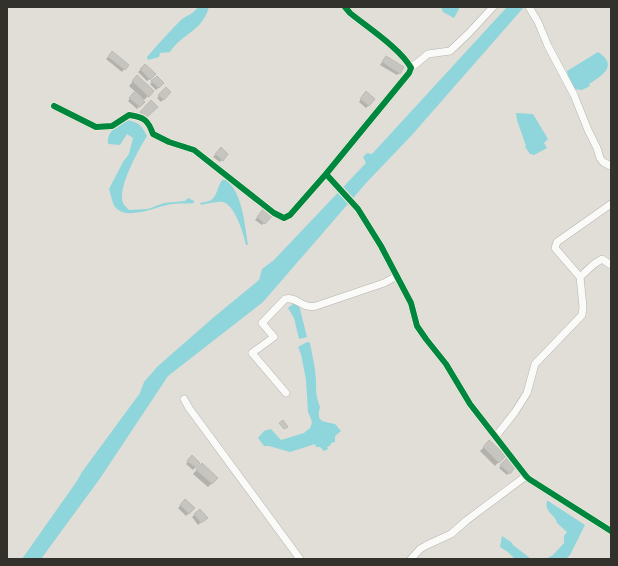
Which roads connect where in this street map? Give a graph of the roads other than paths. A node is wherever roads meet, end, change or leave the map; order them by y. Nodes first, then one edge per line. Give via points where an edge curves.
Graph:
1 (345, 7) edge
2 (493, 7) edge
3 (529, 8) edge
4 (411, 68) junction
5 (54, 106) dead end
6 (611, 166) edge
7 (326, 174) junction
8 (611, 204) edge
9 (611, 265) edge
10 (397, 276) junction
11 (580, 277) junction
12 (286, 393) dead end
13 (184, 399) dead end
14 (496, 436) junction
15 (526, 476) junction
16 (611, 531) edge
17 (300, 559) edge
18 (411, 559) edge

1 - 4 street via 389,44
2 - 4 street via 450,51 428,54
3 - 6 street via 574,95 600,158
4 - 7 street
5 - 7 street via 96,126 112,126 129,114 144,119 150,124 153,134 194,150 274,213 284,218 290,215
7 - 10 street via 358,209 382,246
8 - 11 street via 557,242 555,248
9 - 11 street via 602,259
10 - 12 street via 384,283 316,306 310,307 293,299 285,299 262,323 274,337 252,353
10 - 14 street via 411,303 417,326 446,364 470,404
11 - 14 street via 582,315 535,364 526,393 516,412
13 - 17 street
14 - 15 street
15 - 16 street
15 - 18 street via 451,534 426,545

